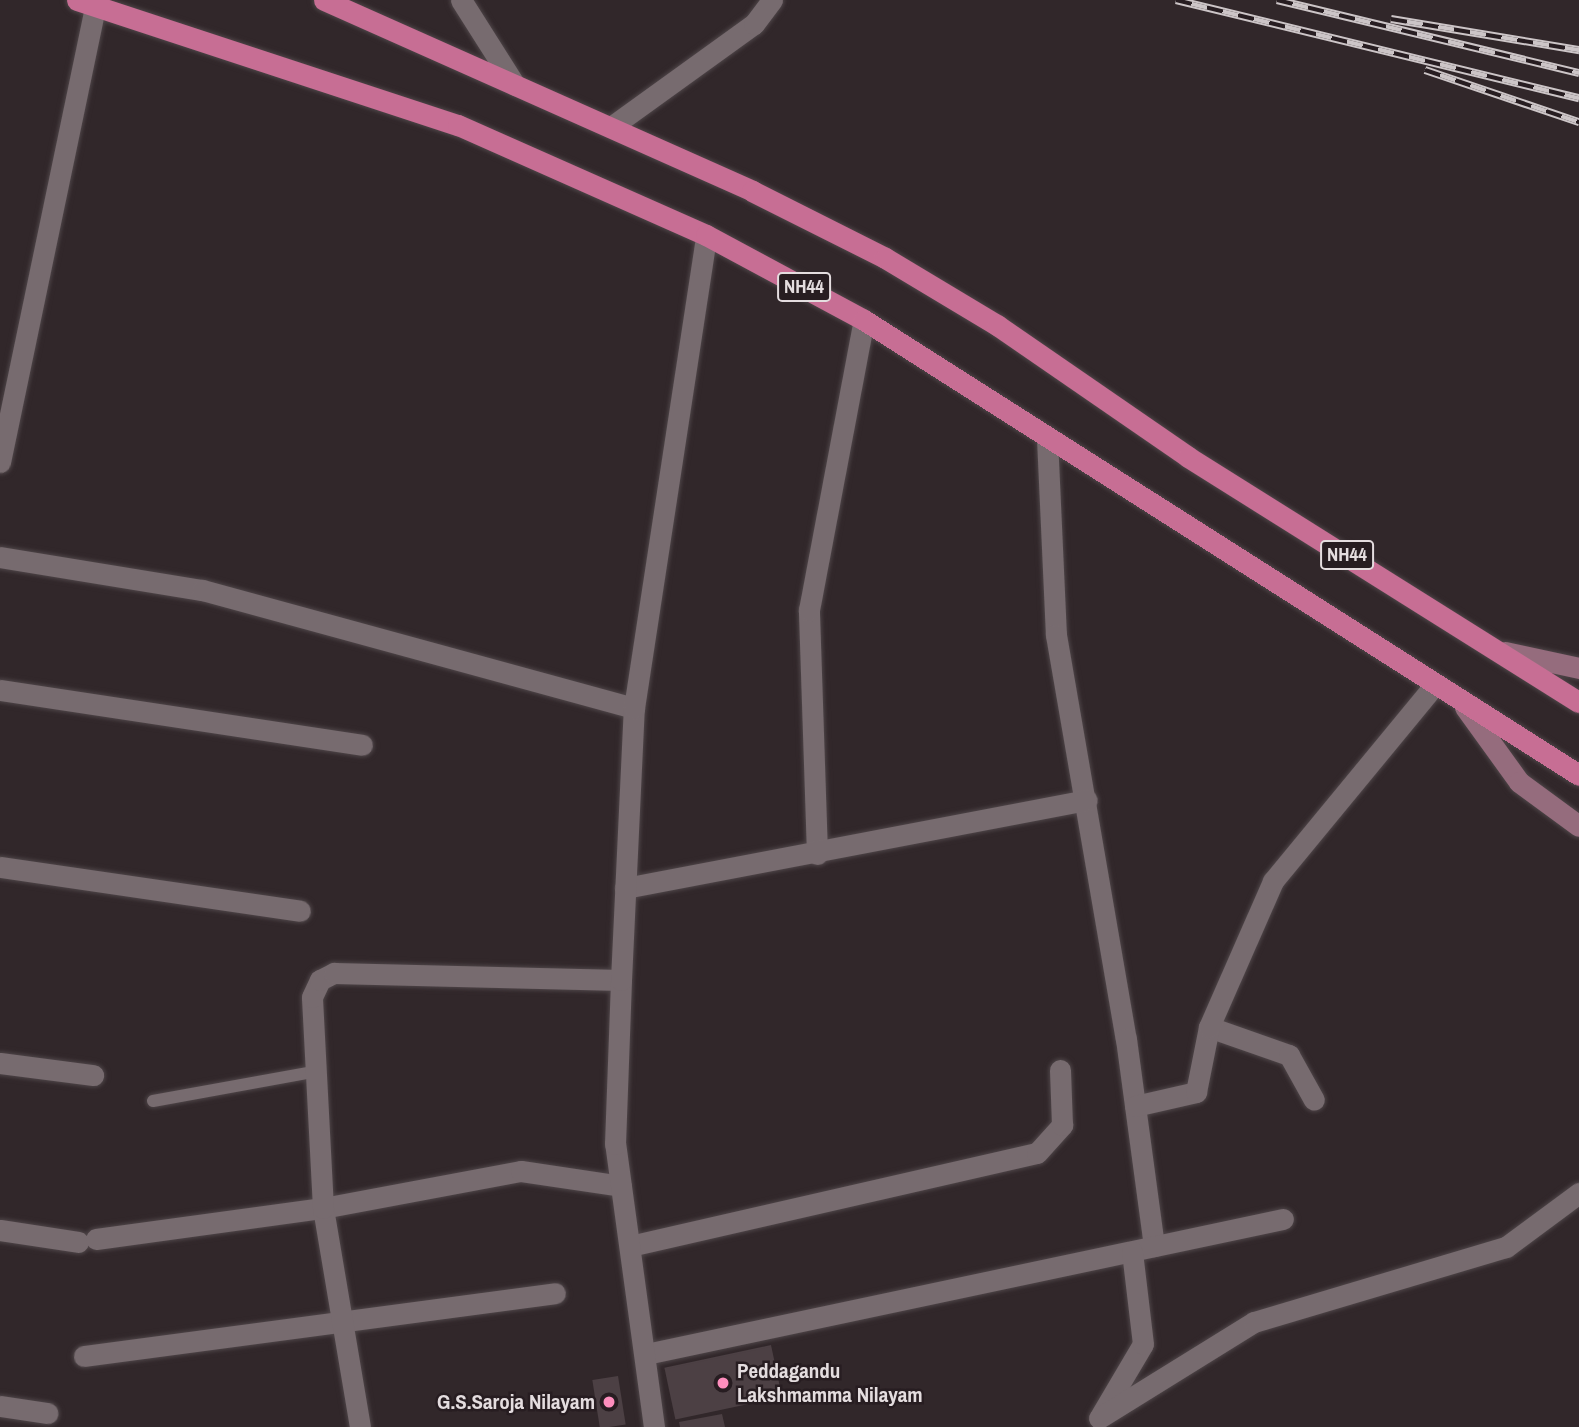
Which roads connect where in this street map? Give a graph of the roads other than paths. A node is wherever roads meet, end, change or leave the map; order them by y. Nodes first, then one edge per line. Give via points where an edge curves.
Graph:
1 (324, 0) edge
2 (461, 0) edge
3 (772, 0) edge
4 (86, 2) edge
5 (515, 85) junction
6 (611, 127) junction
7 (706, 235) junction
8 (864, 320) junction
9 (4, 422) edge
10 (1047, 438) junction
11 (0, 462) edge
12 (0, 557) edge
13 (1505, 652) junction
14 (1579, 668) edge
15 (1434, 686) junction
16 (0, 690) edge
17 (1579, 702) edge
18 (1465, 707) junction
19 (634, 708) junction
20 (362, 745) dead end
21 (1579, 775) edge
22 (1087, 800) junction
23 (1579, 826) edge
24 (817, 854) junction
25 (0, 867) edge
26 (625, 888) junction
27 (300, 911) dead end
28 (621, 980) junction
29 (1209, 1027) junction
30 (0, 1063) edge
31 (1060, 1070) dead end
32 (313, 1072) junction
33 (93, 1075) dead end
34 (1314, 1100) dead end
35 (153, 1101) dead end
36 (1135, 1106) junction
37 (621, 1186) junction
38 (1579, 1193) edge
39 (323, 1208) junction
40 (1283, 1219) dead end
41 (0, 1230) edge
42 (630, 1246) junction
43 (1154, 1246) junction
44 (1132, 1252) junction
45 (555, 1293) dead end
46 (341, 1323) junction
47 (646, 1354) junction
48 (84, 1356) dead end
49 (0, 1406) edge
50 (47, 1413) dead end
51 (1095, 1422) edge
52 (360, 1427) edge
53 (654, 1427) edge

1 - 5 highway, NH44
2 - 5 street
3 - 6 street via 754,24
4 - 7 highway, NH44 via 458,124
4 - 9 street
5 - 6 highway, NH44
6 - 13 highway, NH44 via 885,258 997,325 1188,457
7 - 8 highway, NH44
7 - 19 street
8 - 10 highway, NH44
8 - 24 street via 809,610
9 - 11 street
10 - 15 highway, NH44
10 - 22 street via 1056,635
12 - 19 street via 202,590
13 - 14 main road
13 - 17 highway, NH44
15 - 18 highway, NH44
15 - 29 street via 1273,881
16 - 20 street
18 - 21 highway, NH44
18 - 23 main road via 1519,782
19 - 26 street
22 - 24 street
22 - 36 street
24 - 26 street
25 - 27 street
26 - 28 street
28 - 32 street via 334,973 320,980 312,997
28 - 37 street via 615,1144
29 - 34 street via 1289,1055
29 - 36 street via 1196,1092
30 - 33 street
31 - 42 street via 1062,1125 1037,1153
32 - 35 lane
32 - 39 street
36 - 43 street
37 - 39 street via 520,1171
37 - 42 street
38 - 51 street via 1506,1247 1254,1322
39 - 41 street via 87,1241
39 - 46 street
40 - 43 street
42 - 47 street
43 - 44 street
44 - 47 street
44 - 51 street via 1143,1344
45 - 46 street
46 - 48 street
46 - 52 street
47 - 53 street
49 - 50 street

